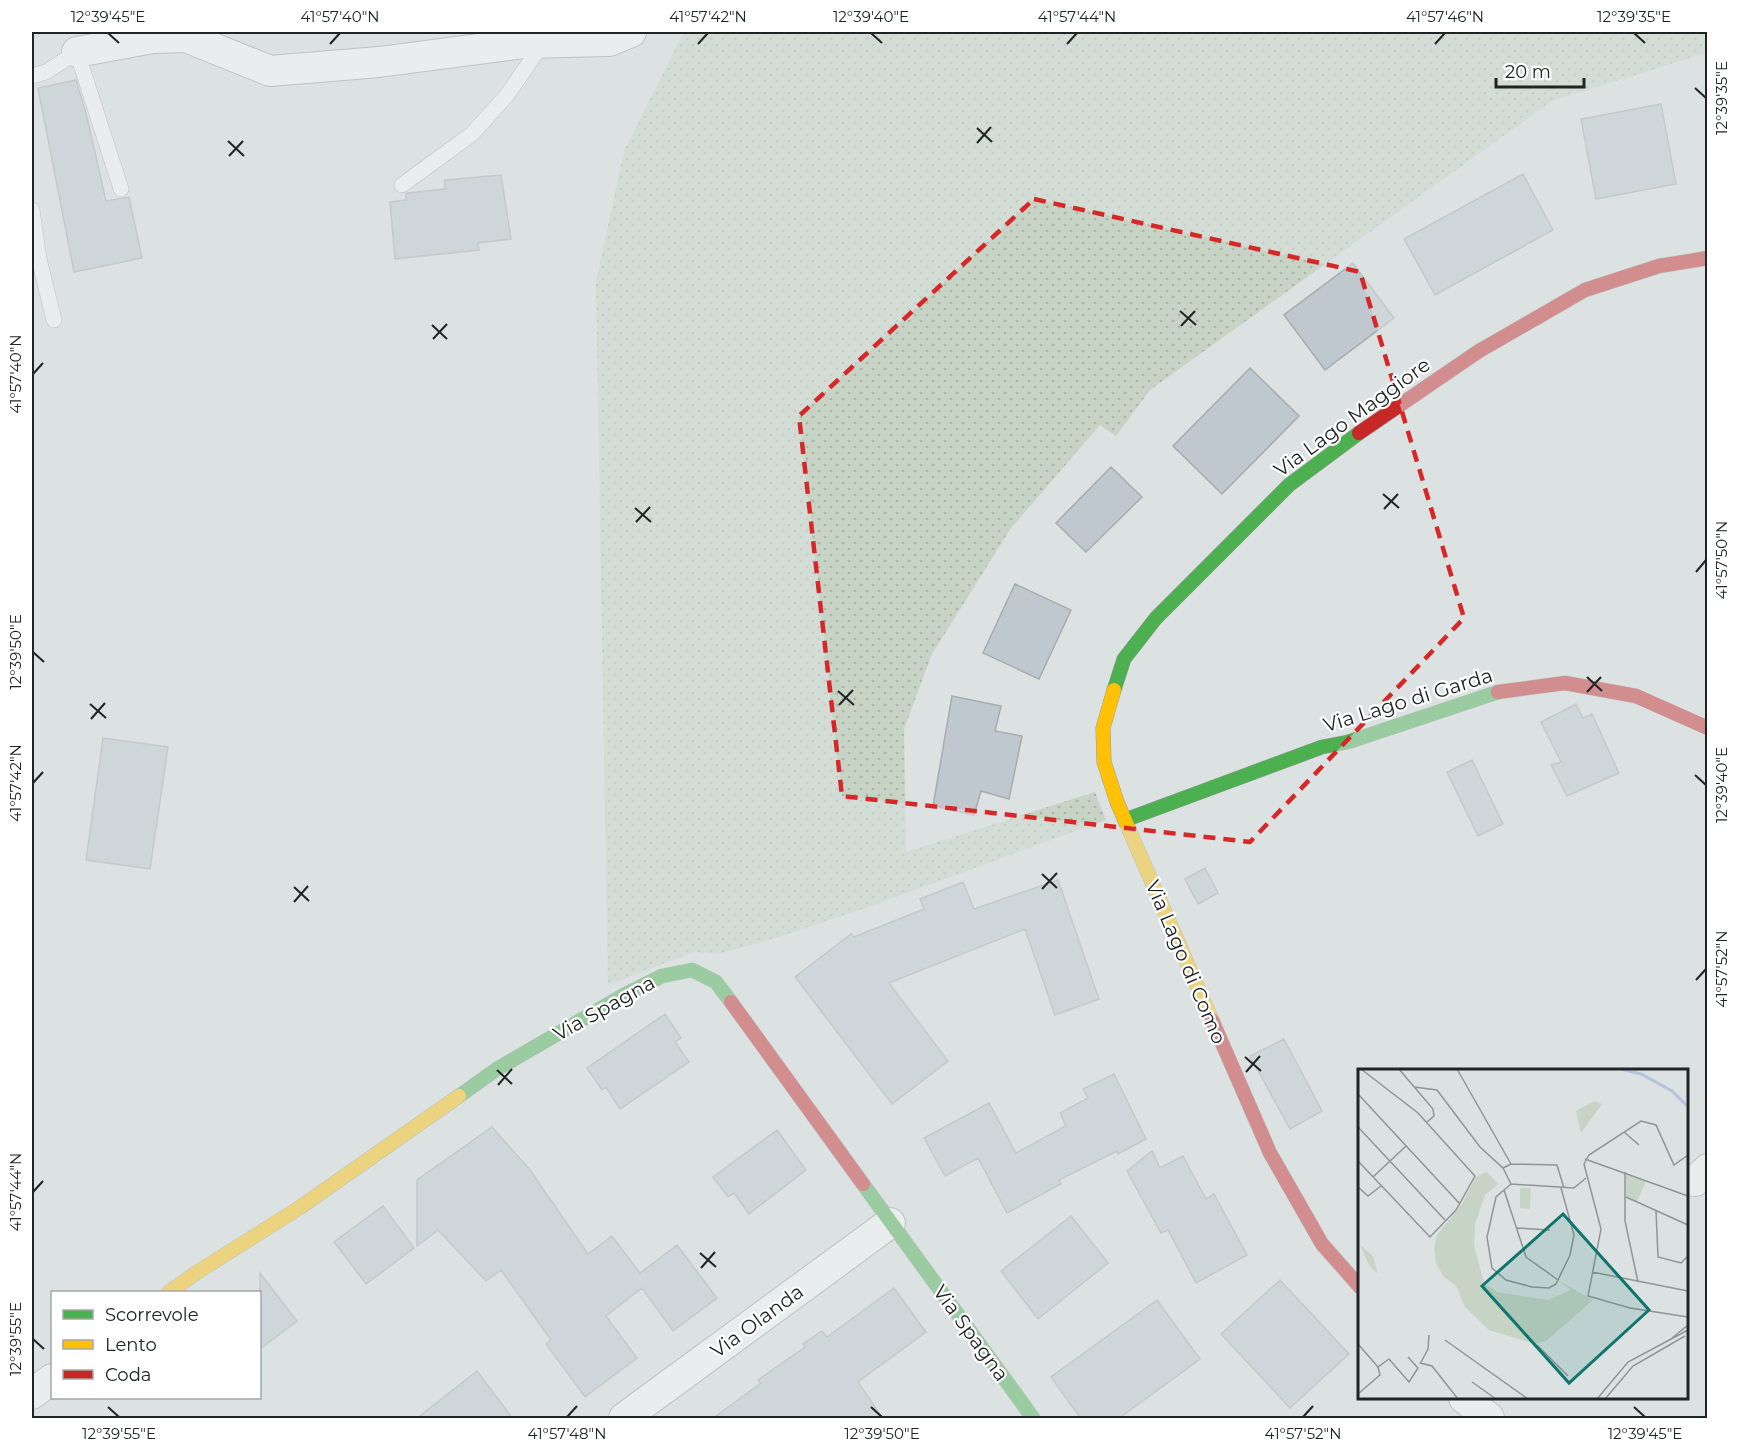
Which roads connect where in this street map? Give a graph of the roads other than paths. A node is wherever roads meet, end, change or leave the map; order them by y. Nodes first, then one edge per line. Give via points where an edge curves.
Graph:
1 (631, 32) edge
2 (543, 43) junction
3 (77, 52) junction
4 (32, 76) edge
5 (402, 185) dead end
6 (121, 189) dead end
7 (32, 210) edge
8 (1707, 258) edge
9 (54, 320) dead end
10 (1707, 728) edge
11 (1125, 820) junction
12 (890, 1223) junction
13 (1358, 1286) edge
14 (173, 1291) edge
15 (51, 1380) edge
16 (32, 1394) edge
17 (1465, 1399) edge
18 (624, 1419) edge
19 (1033, 1419) edge
20 (1489, 1419) edge

1 - 2 street via 609,41
2 - 3 street via 270,71 186,37 153,38
2 - 5 lane via 507,95 472,134
3 - 4 lane via 46,72
3 - 6 lane
7 - 9 lane
8 - 11 street, Via Lago Maggiore via 1659,266 1585,290 1479,351 1289,485 1156,618 1124,658 1103,728 1104,762
10 - 11 street, Via Lago di Garda via 1636,696 1565,683 1503,690 1348,742 1322,747
11 - 13 street, Via Lago di Como via 1270,1153 1322,1244
12 - 14 street, Via Spagna via 717,982 692,970 662,976 624,995 497,1069
12 - 18 street, Via Olanda
12 - 19 street, Via Spagna
15 - 16 street
17 - 20 street

